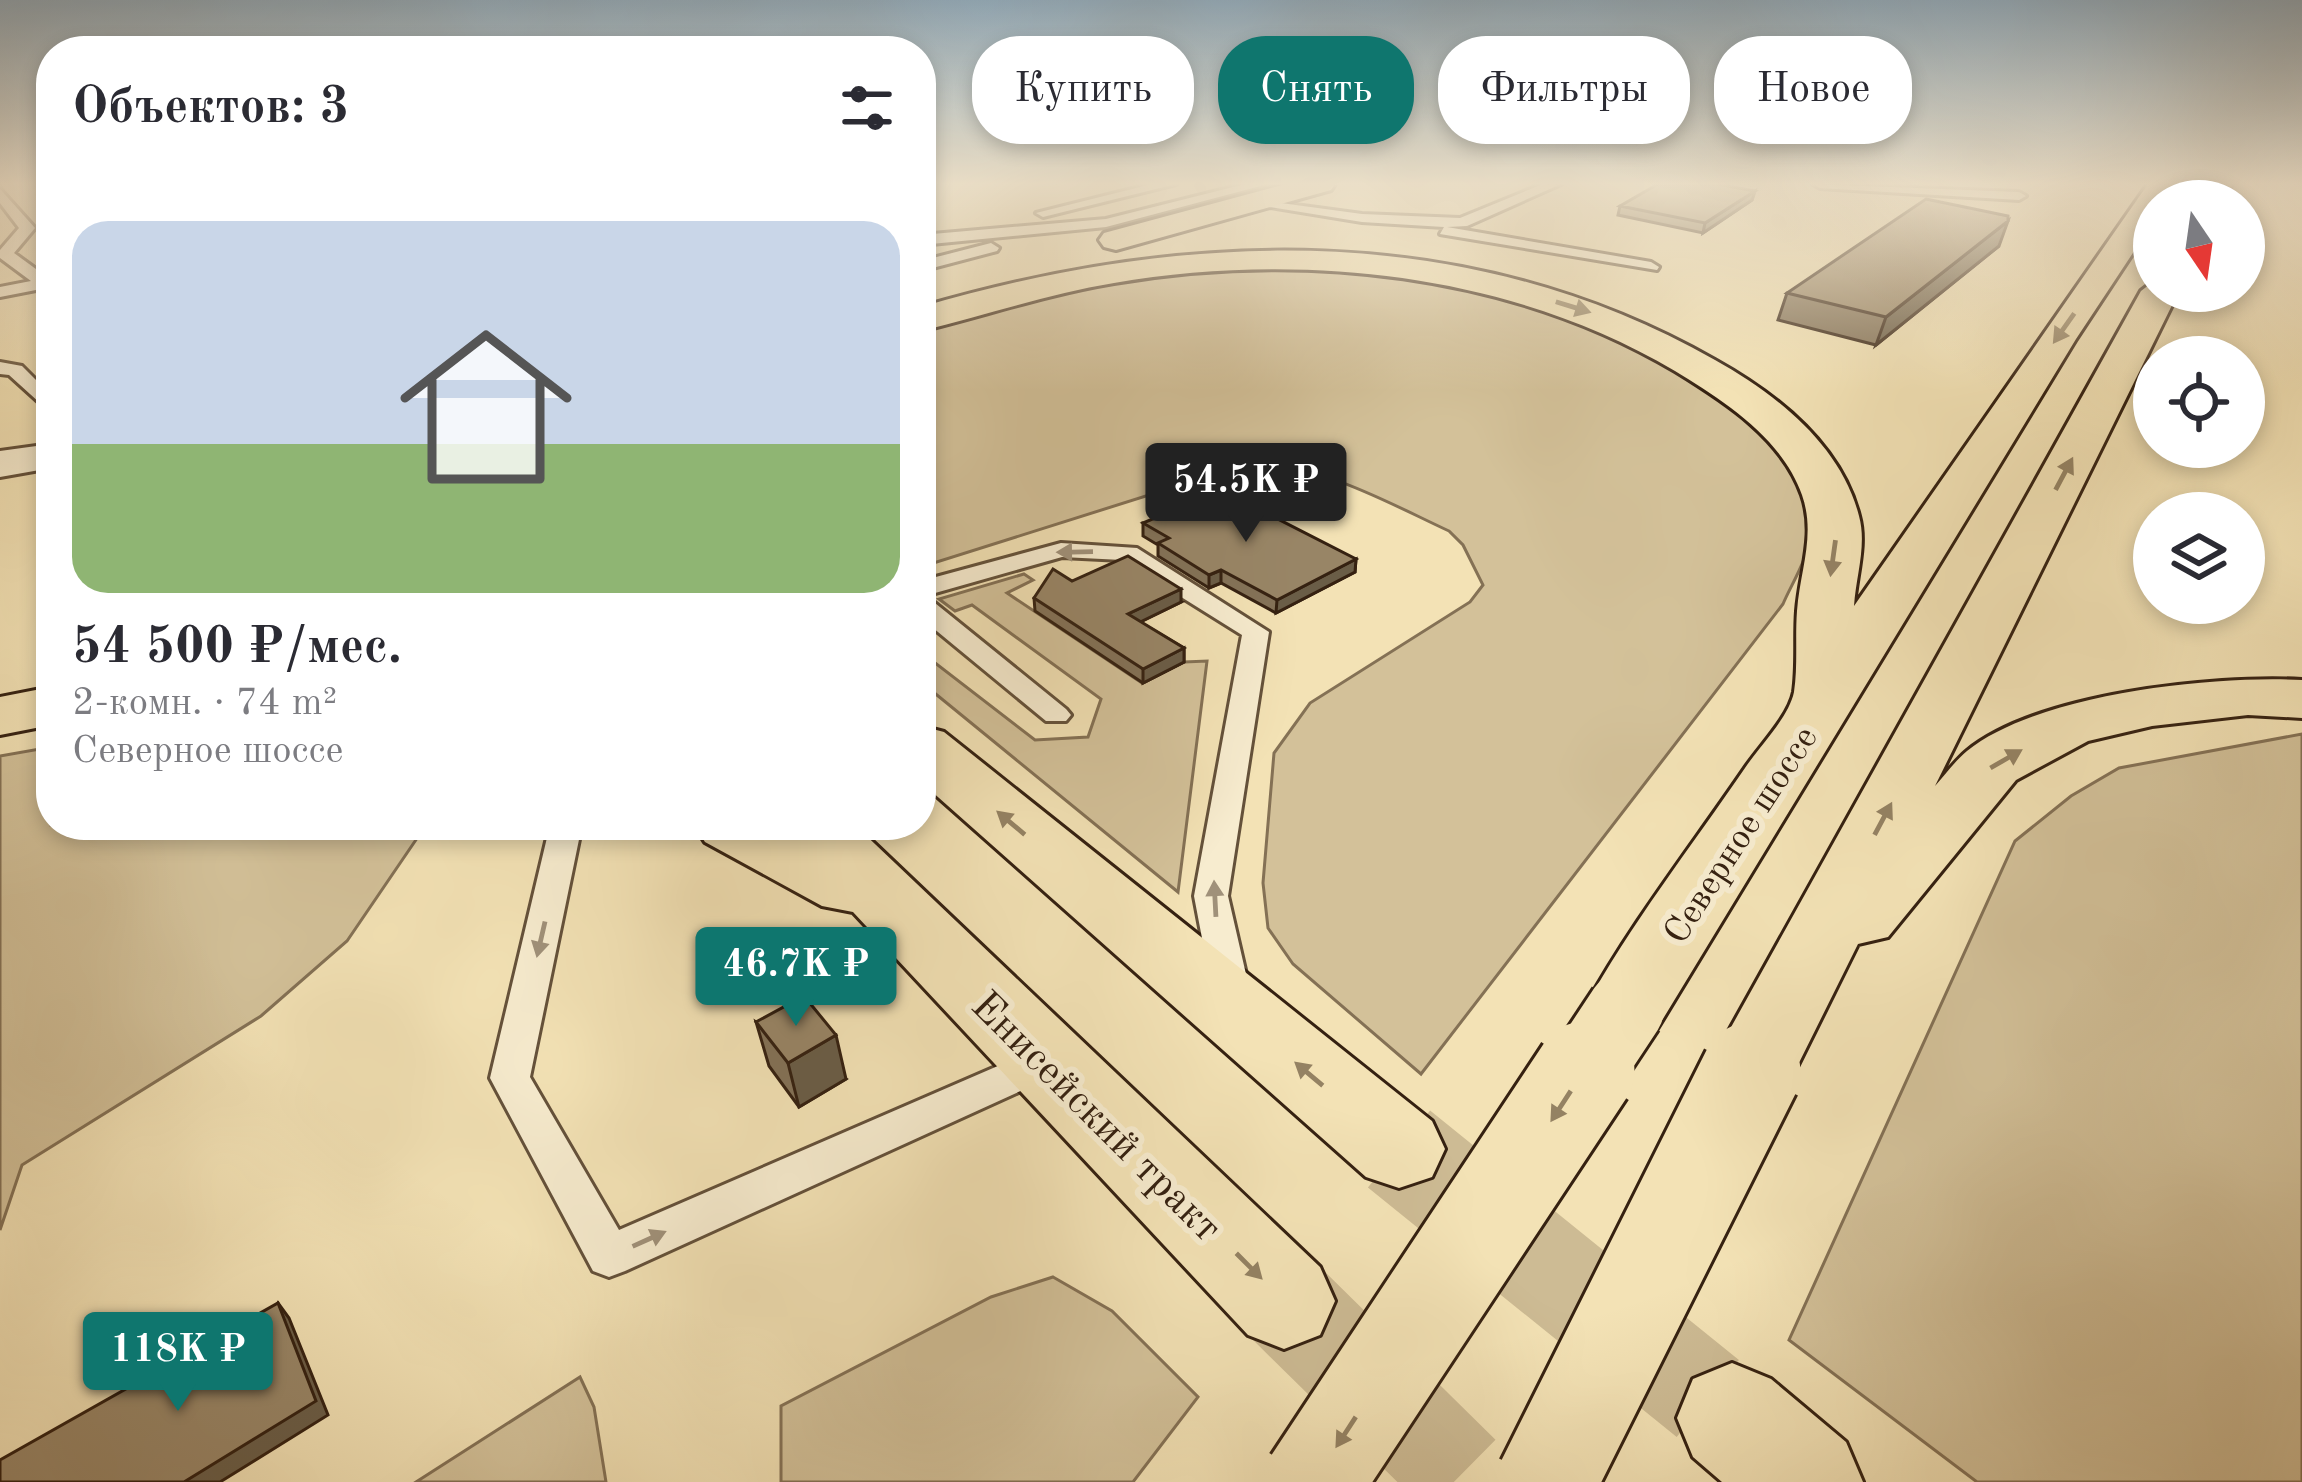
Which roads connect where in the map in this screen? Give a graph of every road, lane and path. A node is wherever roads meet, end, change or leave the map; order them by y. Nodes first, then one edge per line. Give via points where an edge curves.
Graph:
1 (990, 253) edge
2 (1047, 253) edge
3 (1569, 253) edge
4 (2129, 253) edge
5 (2, 254) edge
6 (936, 263) edge
7 (1651, 267) dead end
8 (24, 270) junction
9 (0, 274) edge
10 (36, 278) edge
11 (36, 287) edge
12 (936, 289) edge
13 (0, 292) edge
14 (2149, 312) edge
15 (936, 315) edge
16 (0, 368) edge
17 (36, 392) edge
18 (36, 458) edge
19 (0, 464) edge
20 (936, 585) edge
21 (936, 617) edge
22 (2302, 699) edge
23 (1825, 702) junction
24 (36, 709) edge
25 (1056, 715) dead end
26 (0, 716) edge
27 (936, 760) edge
28 (563, 840) edge
29 (759, 840) edge
30 (827, 840) edge
31 (899, 913) junction
32 (1235, 1013) junction
33 (1769, 1037) junction
34 (1044, 1063) junction
35 (1399, 1149) tunnel mouth
36 (1283, 1301) tunnel mouth
37 (1313, 1482) edge
38 (1546, 1482) edge

1 - 6 lane
2 - 12 main road
3 - 7 lane
4 -> 23 main road, Северное шоссе via 2056,339
5 - 8 lane
8 - 9 lane
8 - 10 lane
11 - 13 lane
33 -> 14 main road
15 -> 23 main road via 1106,272 1261,261 1445,275 1620,321 1759,406 1804,453 1833,510 1837,548 1826,597
16 - 17 lane via 15,370
18 - 19 street
32 -> 20 lane via 1211,896 1256,632 1128,553 1061,550
21 - 25 lane
33 -> 22 main road via 1992,765 2066,728 2152,707
23 -> 37 main road, Северное шоссе, bridge
24 - 26 main road
32 -> 27 main road
28 -> 34 lane via 510,1078 609,1256
29 - 31 main road
30 - 31 main road, Енисейский тракт
31 - 34 main road, Енисейский тракт
35 -> 32 main road
33 - 38 main road, bridge
34 -> 36 main road, Енисейский тракт

